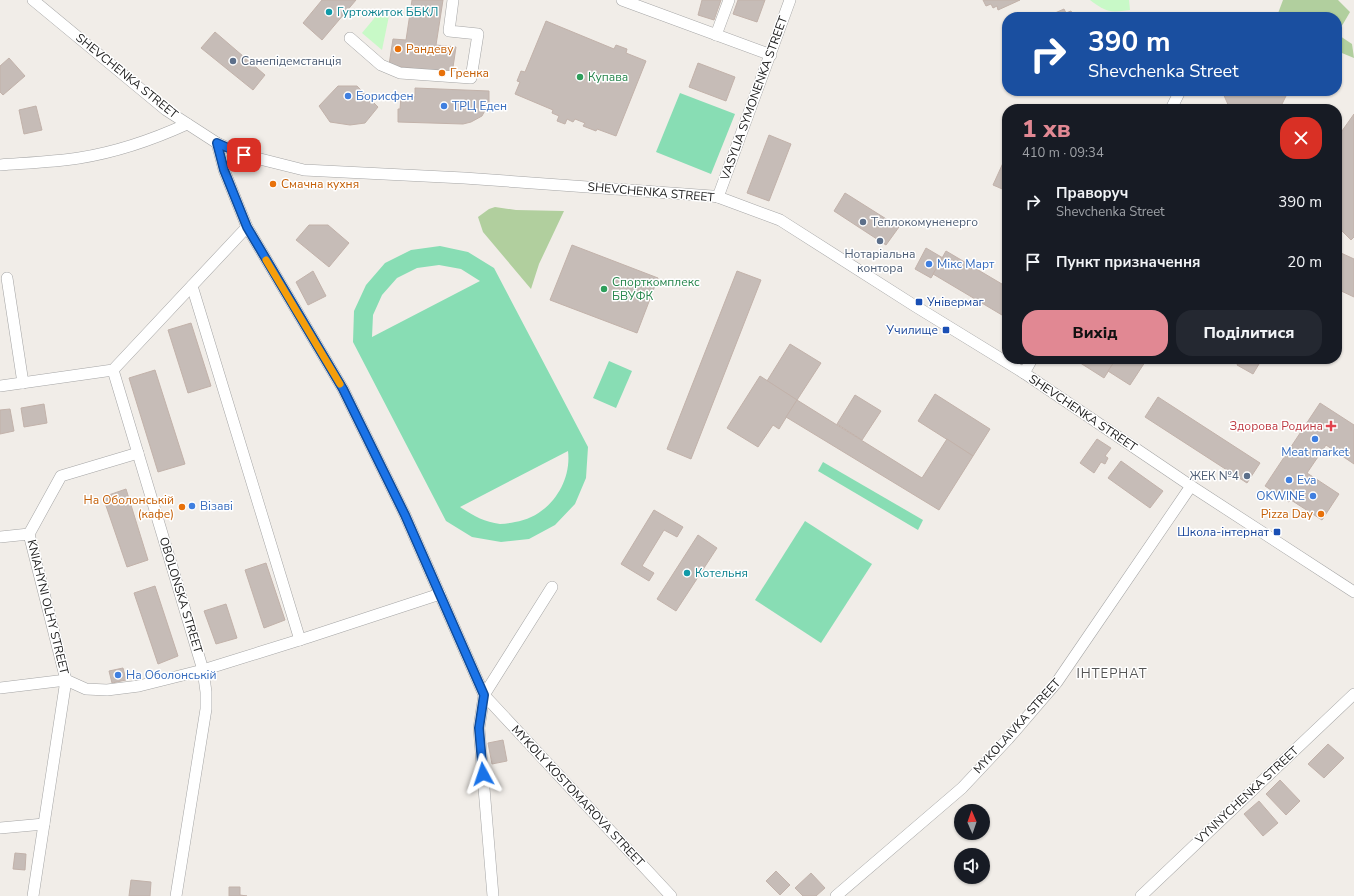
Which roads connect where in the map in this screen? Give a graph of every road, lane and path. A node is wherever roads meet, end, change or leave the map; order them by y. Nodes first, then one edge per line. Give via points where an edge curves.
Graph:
1 (33, 0) edge
2 (453, 0) edge
3 (622, 0) edge
4 (729, 0) edge
5 (790, 0) edge
6 (716, 35) junction
7 (350, 38) dead end
8 (771, 55) junction
9 (187, 124) junction
10 (217, 143) junction
11 (0, 165) edge
12 (718, 197) junction
13 (247, 227) junction
14 (7, 278) dead end
15 (192, 286) junction
16 (1002, 359) edge
17 (1009, 364) edge
18 (1029, 364) edge
19 (114, 370) junction
20 (1024, 373) junction
21 (23, 383) junction
22 (0, 386) edge
23 (138, 454) junction
24 (1191, 486) junction
25 (29, 534) junction
26 (0, 537) edge
27 (552, 587) dead end
28 (1354, 592) edge
29 (440, 594) junction
30 (300, 640) junction
31 (203, 670) junction
32 (66, 680) junction
33 (0, 688) edge
34 (1354, 694) edge
35 (484, 695) junction
36 (44, 824) junction
37 (0, 828) edge
38 (34, 896) edge
39 (176, 896) edge
40 (494, 896) edge
41 (671, 896) edge
42 (836, 896) edge
43 (1140, 896) edge

1 - 9 street, SHEVCHENKA STREET via 166,110
2 - 7 street via 449,31 478,34 471,78 400,73 381,65
3 - 6 street
4 - 6 street
5 - 8 street, VASYLIA SYMONENKA STREET
6 - 8 street
8 - 12 street, VASYLIA SYMONENKA STREET
9 - 10 street, SHEVCHENKA STREET
9 - 11 street via 156,138 114,151 79,158
10 - 12 street, SHEVCHENKA STREET via 244,155 304,170 464,178
10 - 13 street via 224,170
12 - 16 street, SHEVCHENKA STREET via 780,220
13 - 15 street
13 - 29 street via 343,389 405,515
14 - 21 street
15 - 19 street
15 - 30 street
17 - 20 street, SHEVCHENKA STREET
18 - 20 street
19 - 21 street
19 - 23 street, OBOLONSKA STREET
20 - 24 street, SHEVCHENKA STREET
21 - 22 street
23 - 25 street, KNIAHYNI OLHY STREET via 61,476
23 - 31 street, OBOLONSKA STREET
24 - 28 street, SHEVCHENKA STREET
24 - 42 street, MYKOLAIVKA STREET via 1052,688 1008,739 962,788
25 - 26 street
25 - 32 street, KNIAHYNI OLHY STREET
27 - 35 street
29 - 30 street
29 - 35 street
30 - 31 street
31 - 32 street via 139,686 107,690 86,689
31 - 39 street, OBOLONSKA STREET via 206,709
32 - 33 street
32 - 36 street, KNIAHYNI OLHY STREET
34 - 43 street, VYNNYCHENKA STREET
35 - 40 street via 479,728
35 - 41 street, MYKOLY KOSTOMAROVA STREET
36 - 37 street
36 - 38 street, KNIAHYNI OLHY STREET

